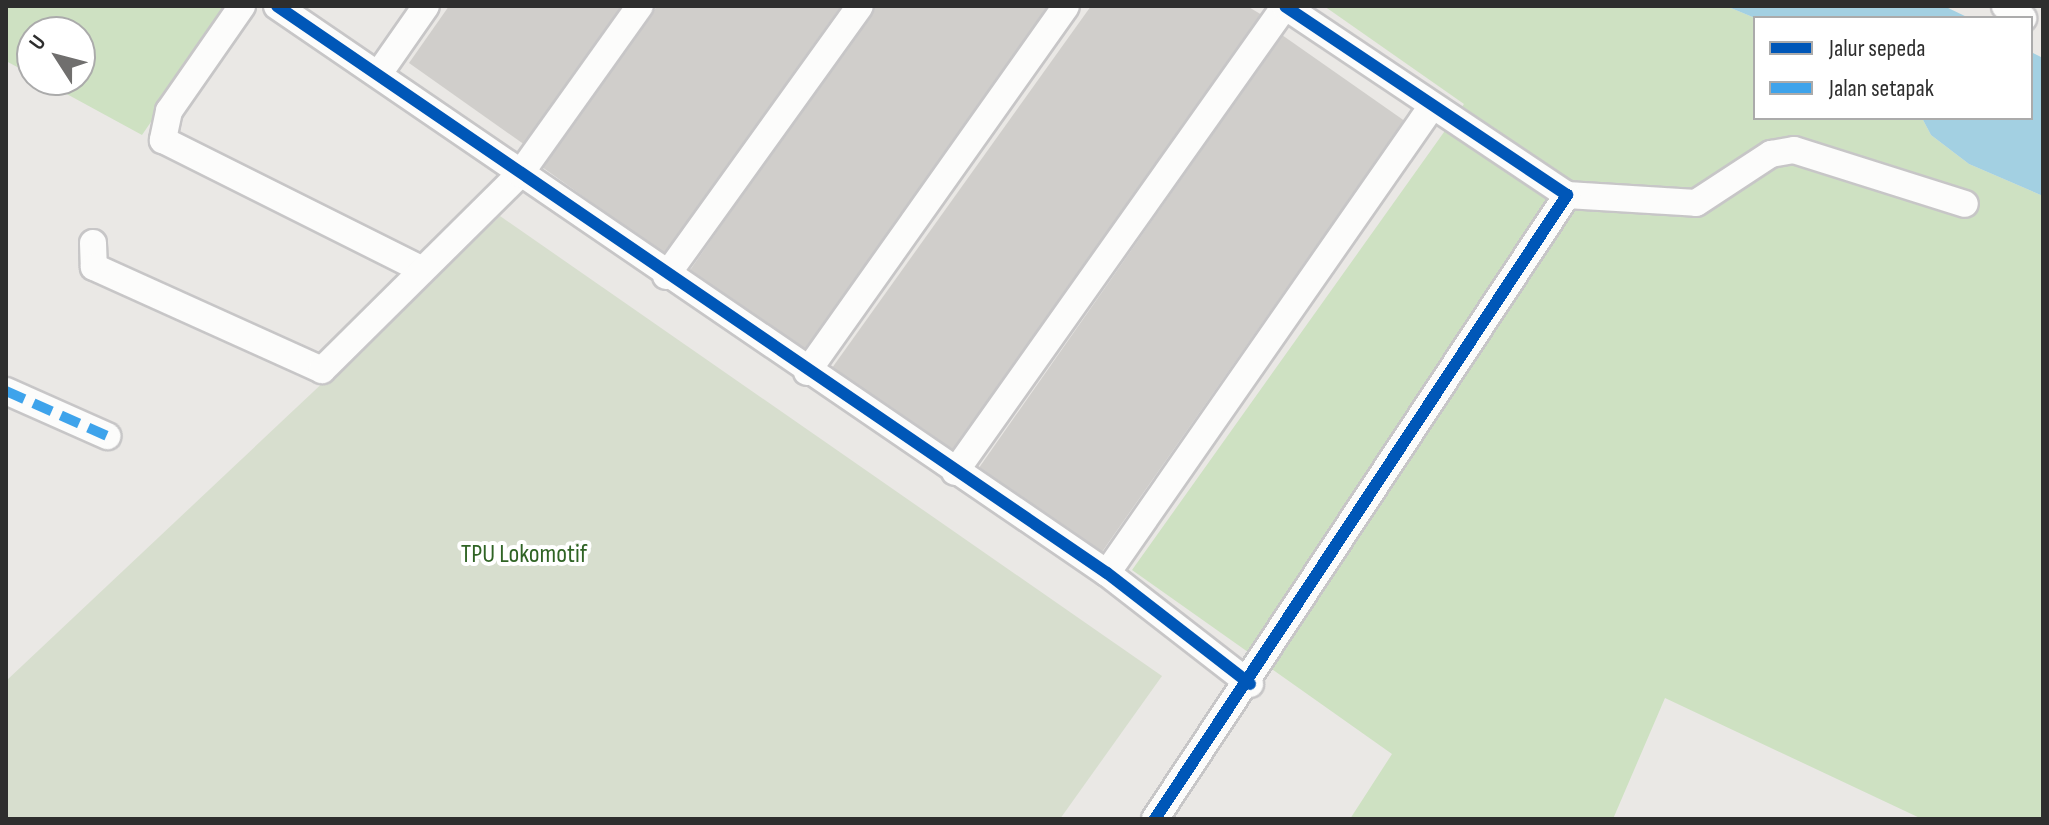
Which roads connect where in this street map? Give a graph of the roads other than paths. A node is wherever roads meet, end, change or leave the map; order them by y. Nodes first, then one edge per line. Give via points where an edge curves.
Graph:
1 (242, 6) edge
2 (277, 6) edge
3 (426, 6) edge
4 (640, 6) edge
5 (860, 6) edge
6 (1066, 6) edge
7 (1285, 6) edge
8 (380, 72) junction
9 (1430, 109) junction
10 (520, 174) junction
11 (1567, 195) junction
12 (1965, 204) dead end
13 (93, 243) dead end
14 (421, 269) junction
15 (666, 276) junction
16 (807, 372) junction
17 (6, 391) edge
18 (107, 436) dead end
19 (955, 472) junction
20 (1107, 573) junction
21 (1250, 684) junction
22 (1155, 819) edge

1 - 14 street via 169,111 163,140
2 - 8 street
3 - 8 street
4 - 10 street
5 - 15 street
6 - 16 street
7 - 9 street
7 - 19 street
8 - 10 street
9 - 11 street
9 - 20 street
10 - 14 street
10 - 15 street
11 - 12 street via 1696,203 1771,154 1794,150
11 - 21 street
13 - 14 street via 94,267 322,370
15 - 16 street
16 - 19 street
17 - 18 street
19 - 20 street
20 - 21 street
21 - 22 street

